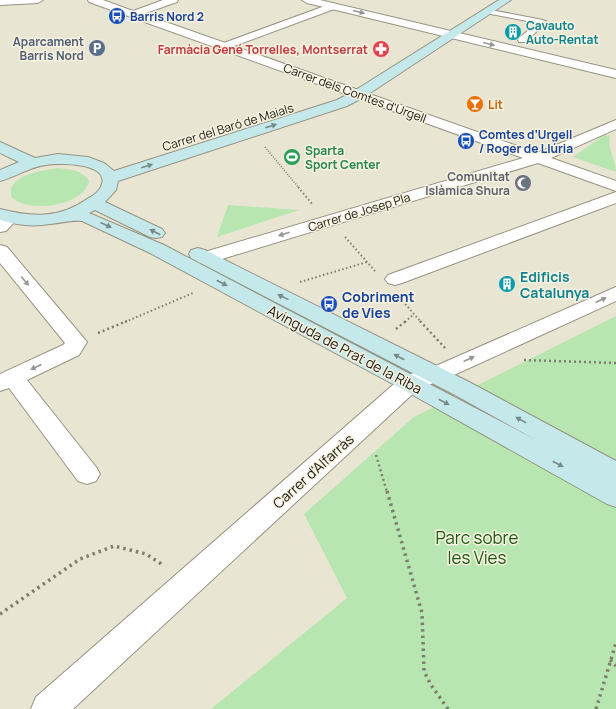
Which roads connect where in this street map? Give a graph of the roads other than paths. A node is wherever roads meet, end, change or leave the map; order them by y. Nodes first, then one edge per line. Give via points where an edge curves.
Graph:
1 (38, 0) edge
2 (93, 0) edge
3 (173, 0) edge
4 (307, 0) edge
5 (506, 0) edge
6 (0, 2) edge
7 (12, 3) junction
8 (329, 3) edge
9 (0, 6) edge
10 (489, 11) junction
11 (134, 14) junction
12 (452, 35) junction
13 (522, 40) dead end
14 (225, 46) junction
15 (616, 74) edge
16 (359, 94) junction
17 (616, 124) edge
18 (0, 146) edge
19 (157, 148) dead end
20 (536, 158) junction
21 (116, 161) dead end
22 (33, 163) junction
23 (104, 172) junction
24 (0, 176) edge
25 (616, 186) edge
26 (616, 197) edge
27 (94, 203) junction
28 (68, 214) junction
29 (3, 219) edge
30 (0, 251) edge
31 (205, 258) junction
32 (395, 279) dead end
33 (616, 293) edge
34 (433, 375) junction
35 (7, 380) edge
36 (410, 383) junction
37 (616, 473) edge
38 (87, 474) dead end
39 (616, 496) edge
40 (48, 709) edge

1 - 7 street
2 - 11 street, Carrer dels Comtes d'Urgell
3 - 11 street
4 - 8 street
5 - 10 main road, Carrer del Baró de Maials
6 - 7 street
7 - 9 street
8 -> 12 street
8 - 14 street
10 - 12 main road, Carrer del Baró de Maials
10 - 13 lane via 543,22
11 - 14 street, Carrer dels Comtes d'Urgell
12 -> 15 street
12 - 16 main road, Carrer del Baró de Maials
14 - 16 street, Carrer dels Comtes d'Urgell
16 - 19 main road, Carrer del Baró de Maials via 326,97
16 - 20 street, Carrer dels Comtes d'Urgell
23 -> 16 main road, Carrer del Baró de Maials via 252,132 342,103
17 - 20 street, Carrer de Josep Pla
18 - 22 main road
20 - 25 street, Carrer dels Comtes d'Urgell
20 -> 31 street, Carrer de Josep Pla
21 - 23 main road
22 - 23 main road via 70,159 86,161
22 - 24 main road
23 - 27 main road via 110,186
26 - 32 street
27 - 28 main road
31 -> 27 main road, Avinguda de Prat de la Riba
28 - 29 main road via 38,219
28 -> 36 main road, Avinguda de Prat de la Riba via 86,217 157,249
30 -> 35 street via 73,346
34 -> 31 main road, Avinguda de Prat de la Riba
34 -> 33 street, Carrer d'Alfarràs
34 - 36 street, Carrer d'Alfarràs
37 -> 34 main road, Avinguda de Prat de la Riba
35 - 38 street
36 -> 39 main road, Avinguda de Prat de la Riba
36 - 40 street, Carrer d'Alfarràs

